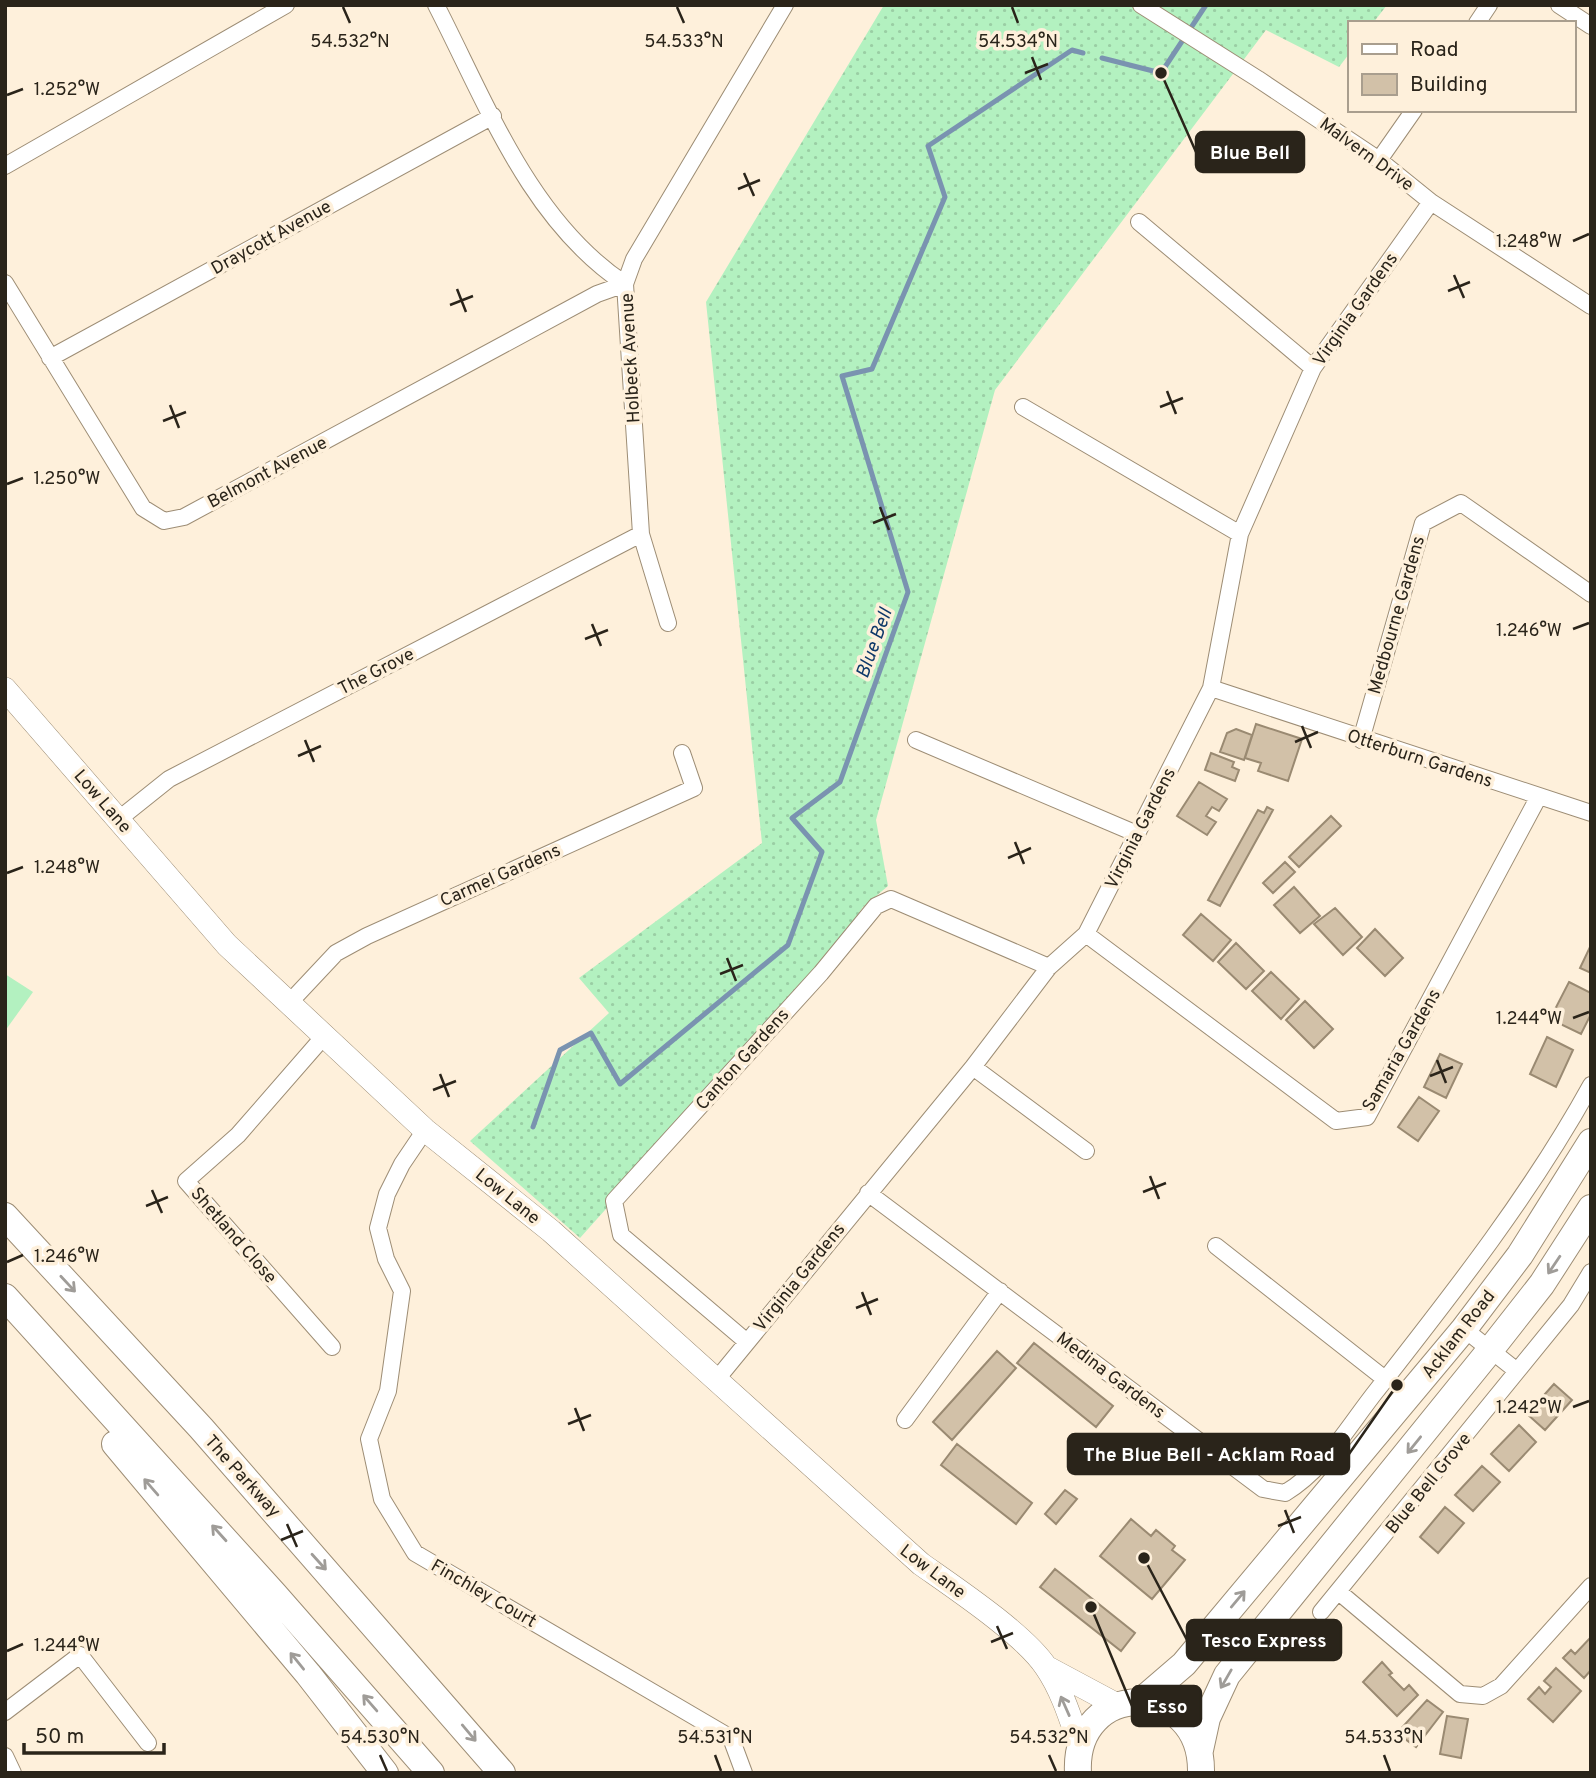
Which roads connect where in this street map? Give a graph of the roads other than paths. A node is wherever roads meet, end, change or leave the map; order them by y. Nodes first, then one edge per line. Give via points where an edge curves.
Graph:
1 (286, 5) edge
2 (436, 5) edge
3 (785, 5) edge
4 (1141, 5) edge
5 (1489, 5) edge
6 (1559, 5) edge
7 (1478, 21) edge
8 (1591, 26) edge
9 (1413, 112) edge
10 (493, 116) junction
11 (1379, 160) junction
12 (5, 166) edge
13 (1431, 202) junction
14 (1139, 222) dead end
15 (5, 282) edge
16 (625, 284) junction
17 (1591, 306) edge
18 (50, 358) junction
19 (1313, 368) junction
20 (1023, 407) dead end
21 (641, 534) junction
22 (1240, 534) junction
23 (1591, 594) edge
24 (668, 623) dead end
25 (1211, 688) junction
26 (5, 689) edge
27 (916, 740) dead end
28 (1361, 740) junction
29 (682, 753) dead end
30 (1539, 796) junction
31 (1591, 813) edge
32 (119, 819) junction
33 (1137, 834) junction
34 (1086, 934) junction
35 (1049, 967) junction
36 (290, 1002) junction
37 (326, 1034) junction
38 (973, 1067) junction
39 (1591, 1085) edge
40 (425, 1130) junction
41 (1591, 1142) edge
42 (1086, 1151) dead end
43 (867, 1193) junction
44 (1591, 1208) edge
45 (5, 1216) edge
46 (1216, 1246) dead end
47 (1591, 1272) edge
48 (1000, 1291) junction
49 (5, 1297) edge
50 (5, 1307) edge
51 (1464, 1329) junction
52 (747, 1342) junction
53 (332, 1347) dead end
54 (1491, 1349) junction
55 (1517, 1371) junction
56 (717, 1379) junction
57 (1385, 1380) junction
58 (905, 1420) dead end
59 (1591, 1586) edge
60 (1340, 1593) junction
61 (1321, 1612) dead end
62 (1046, 1667) junction
63 (1129, 1703) junction
64 (5, 1712) edge
65 (148, 1743) dead end
66 (1080, 1746) junction
67 (5, 1756) edge
68 (1200, 1761) edge
69 (13, 1773) edge
70 (385, 1773) edge
71 (431, 1773) edge
72 (502, 1773) edge
73 (744, 1773) edge
74 (1078, 1773) edge

1 - 12 street
2 - 10 street
3 - 16 street, Holbeck Avenue via 634,259
4 - 11 street, Malvern Drive
5 - 7 street
6 - 8 street
9 - 11 street
10 - 16 street via 544,207 598,266
10 - 18 street, Draycott Avenue
11 - 13 street, Malvern Drive
13 - 17 street, Malvern Drive
13 - 19 street, Virginia Gardens
14 - 19 street
15 - 18 street, Belmont Avenue
16 - 18 street, Belmont Avenue via 184,517 164,521 143,508
16 - 21 street, Holbeck Avenue
19 - 22 street, Virginia Gardens
20 - 22 street
21 - 24 street, Holbeck Avenue
21 - 32 street, The Grove via 169,779
22 - 25 street, Virginia Gardens
23 - 28 street, Medbourne Gardens via 1461,503 1423,523
25 - 28 street, Otterburn Gardens
25 - 33 street, Virginia Gardens
26 - 32 main road, Low Lane
27 - 33 street
28 - 30 street, Otterburn Gardens
29 - 36 street, Carmel Gardens via 694,788 367,936 336,953
30 - 31 street, Otterburn Gardens
30 - 34 street, Samaria Gardens via 1367,1117 1336,1121
32 - 36 main road, Low Lane via 227,946
33 - 34 street, Virginia Gardens
34 - 35 street, Virginia Gardens
35 - 38 street, Virginia Gardens
35 - 52 street, Canton Gardens via 891,899 876,906 614,1201 621,1236
36 - 37 main road, Low Lane
37 - 40 main road, Low Lane
37 - 53 street, Shetland Close via 238,1135 186,1181
38 - 42 street
38 - 43 street, Virginia Gardens
39 - 57 street, Medina Gardens via 1552,1152 1476,1261
40 - 56 main road, Low Lane via 551,1231
40 - 73 street, Finchley Court via 387,1194 379,1228 386,1259 401,1291 388,1391 369,1439 382,1499 415,1553 731,1738
41 - 51 main road, Acklam Road via 1520,1255
43 - 48 street, Medina Gardens
43 - 52 street, Virginia Gardens
44 -> 54 main road, Acklam Road via 1542,1284
45 -> 72 main road, The Parkway via 201,1428
46 - 57 street
47 - 55 street, Blue Bell Grove via 1571,1305
48 - 57 street, Medina Gardens via 1263,1489 1285,1493 1304,1481
48 - 58 street
71 -> 49 main road
70 -> 50 main road
51 - 54 street
63 -> 51 main road, Acklam Road via 1184,1664
52 - 56 street, Virginia Gardens
54 - 55 street
54 -> 68 main road, Acklam Road via 1227,1675 1207,1718
55 - 60 street, Blue Bell Grove
56 - 62 main road, Low Lane via 886,1534 971,1599
59 - 60 street via 1501,1686 1483,1696 1460,1693
60 - 61 street, Blue Bell Grove
62 - 63 main road, Low Lane
66 -> 62 main road, Low Lane
63 - 66 main road, Acklam Road via 1093,1721
63 - 68 main road via 1161,1705 1179,1716 1192,1731
64 - 65 street via 80,1655
66 - 74 main road
67 - 69 street

